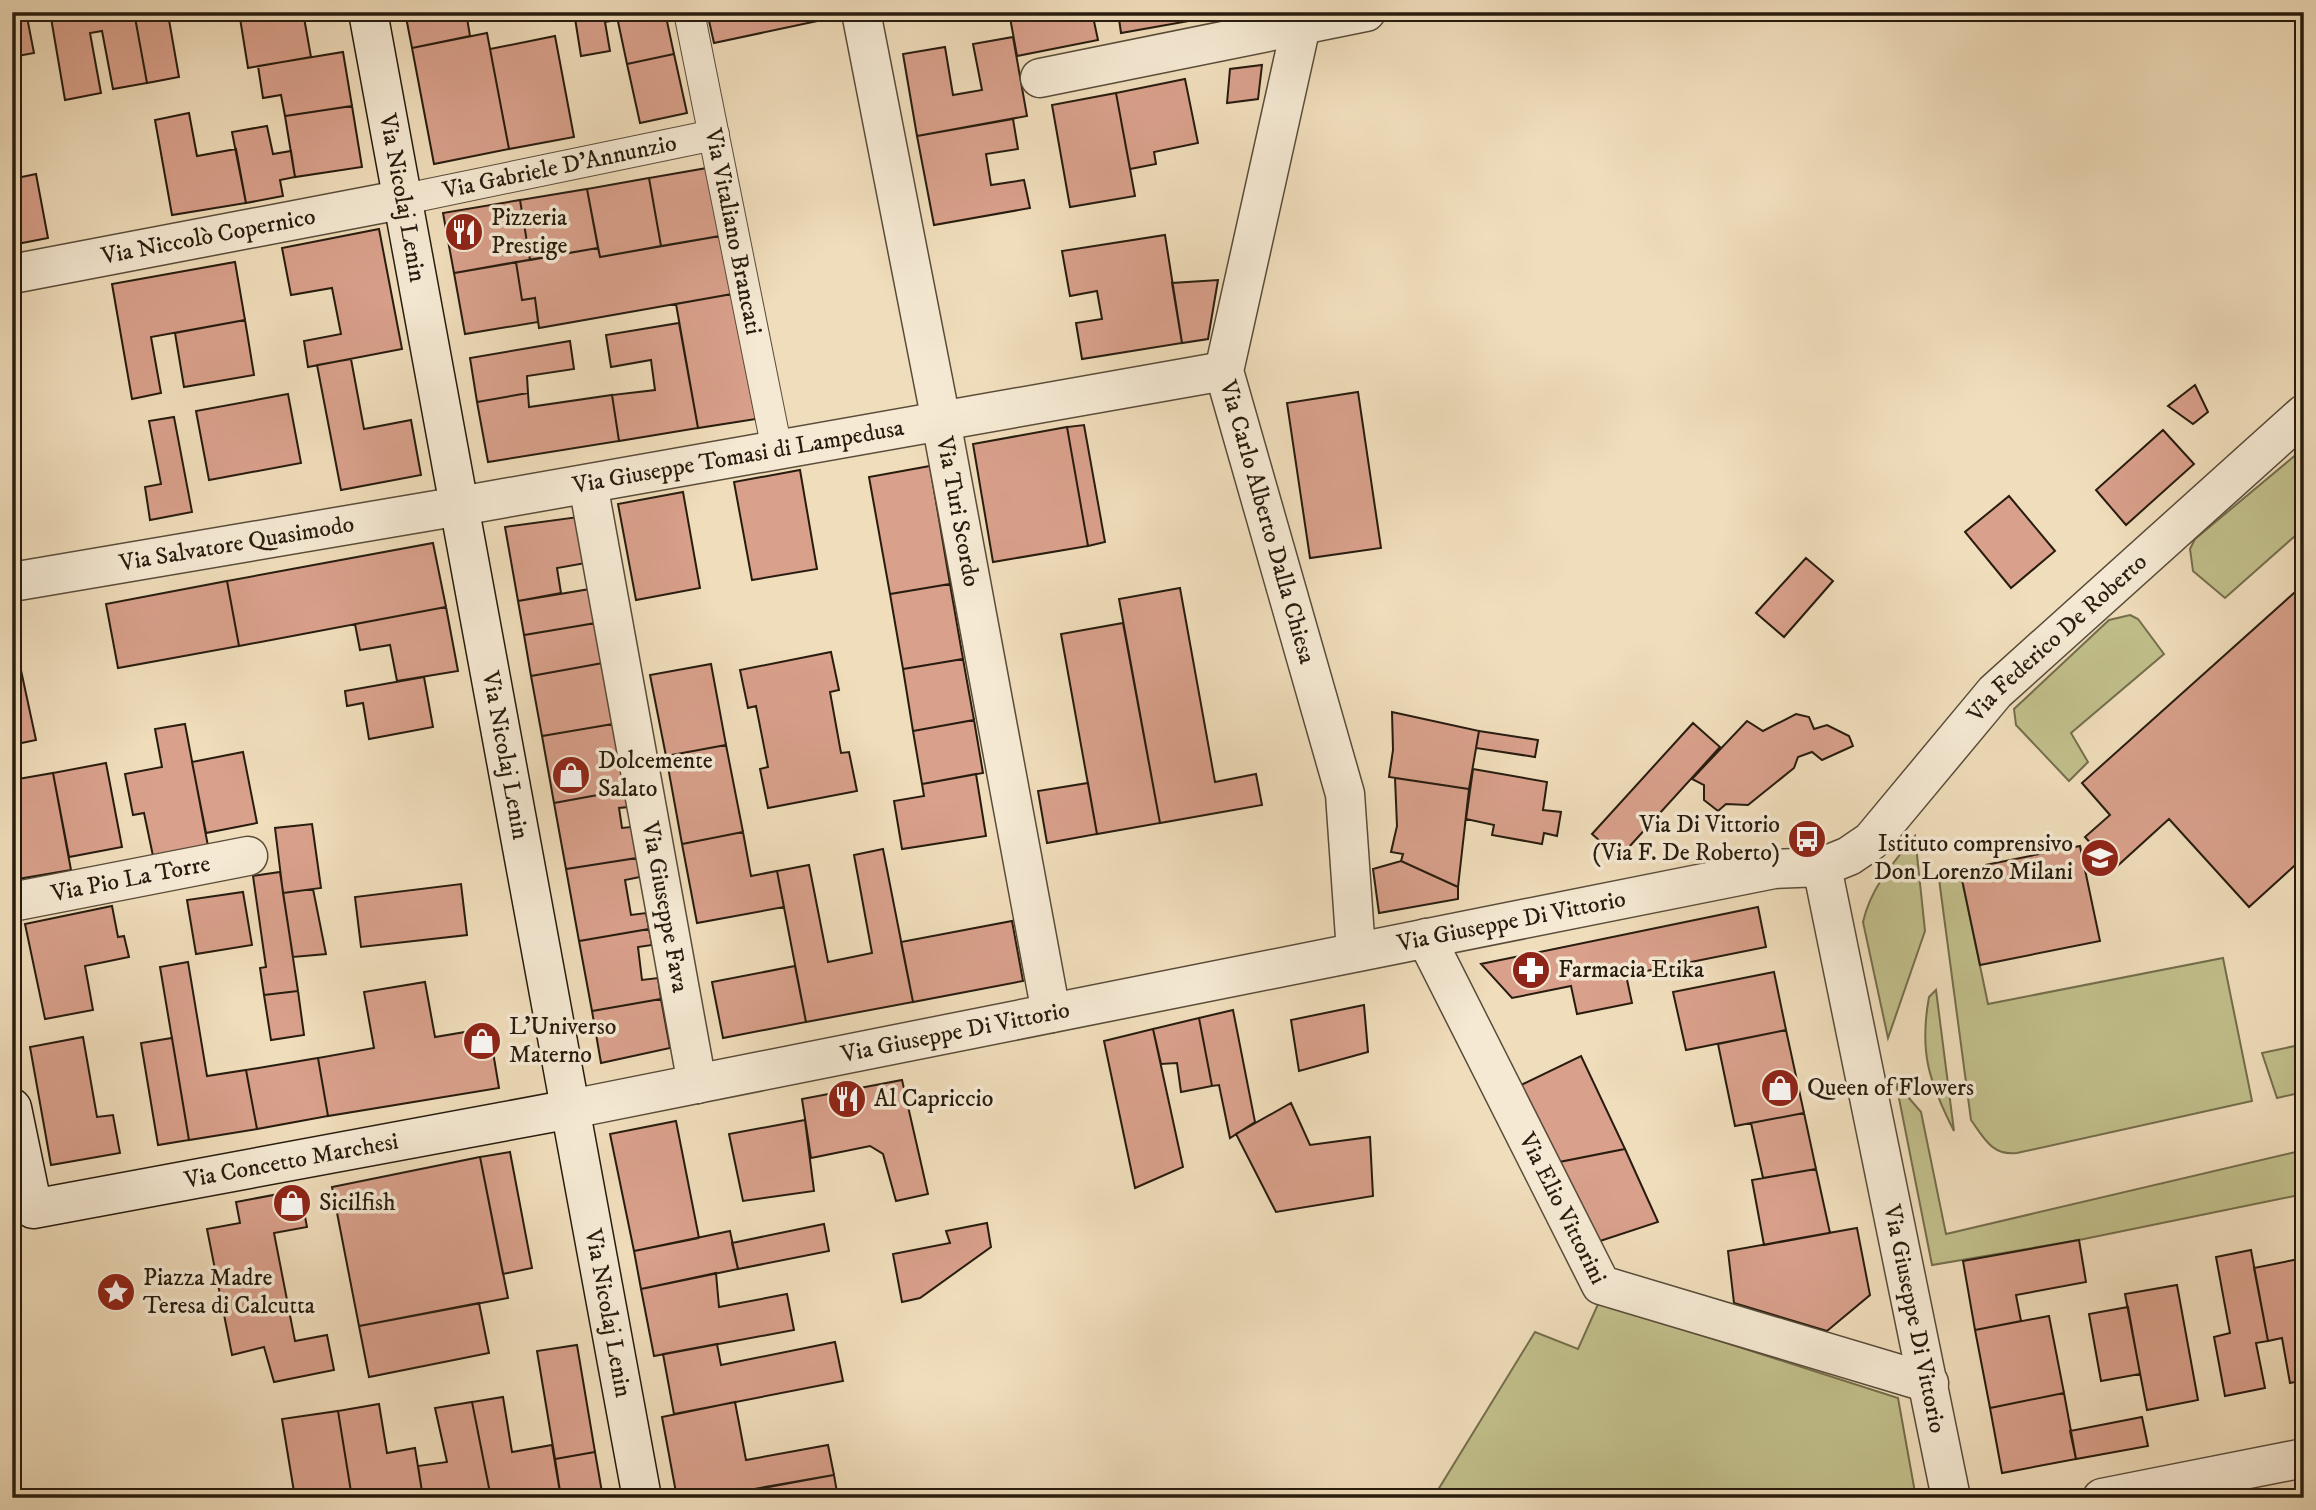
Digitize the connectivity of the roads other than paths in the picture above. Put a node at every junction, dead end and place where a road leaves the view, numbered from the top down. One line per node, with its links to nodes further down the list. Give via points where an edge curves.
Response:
1 (368, 12): 8 (street, Via Nicolaj Lenin)
2 (689, 12): 7 (street, Via Vitaliano Brancati)
3 (861, 12): 12 (street, Via Turi Scordo)
4 (1366, 12): 5 (street)
5 (1302, 19): 6 (street); 10 (street, Via Carlo Alberto Dalla Chiesa)
6 (1040, 78)
7 (714, 135): 8 (street, Via Gabriele D'Annunzio); 13 (street, Via Vitaliano Brancati)
8 (405, 199): 9 (street, Via Niccolò Copernico); 15 (street, Via Nicolaj Lenin)
9 (12, 274)
10 (1223, 371): 12 (street, Via Giuseppe Tomasi di Lampedusa); 21 (street, Via Carlo Alberto Dalla Chiesa, via 1345,794)
11 (2304, 414): 18 (street, Via Federico De Roberto, via 1995,692 1871,841)
12 (941, 421): 13 (street, Via Giuseppe Tomasi di Lampedusa); 22 (street, Via Turi Scordo)
13 (777, 450): 14 (street, Via Giuseppe Tomasi di Lampedusa)
14 (588, 484): 15 (street, Via Giuseppe Tomasi di Lampedusa); 23 (street, Via Giuseppe Fava)
15 (460, 506): 16 (street, Via Salvatore Quasimodo); 25 (street, Via Nicolaj Lenin)
16 (12, 582)
17 (248, 856): 19 (street, Via Pio La Torre)
18 (1822, 867): 20 (street, Via Giuseppe Di Vittorio, via 1774,869); 27 (street, Via Giuseppe Di Vittorio)
19 (12, 902)
20 (1426, 938): 21 (street, Via Giuseppe Di Vittorio); 27 (street, Via Elio Vittorini, via 1601,1285)
21 (1356, 952): 22 (street, Via Giuseppe Di Vittorio)
22 (1051, 1013): 23 (street, Via Giuseppe Di Vittorio)
23 (696, 1084): 25 (street, Via Giuseppe Di Vittorio)
24 (12, 1108): 26 (street)
25 (571, 1108): 26 (street, Via Concetto Marchesi); 29 (street, Via Nicolaj Lenin)
26 (23, 1211)
27 (1929, 1383): 30 (street, Via Giuseppe Di Vittorio)
28 (2304, 1458): 31 (street)
29 (642, 1498)
30 (1951, 1498)
31 (2102, 1498)

